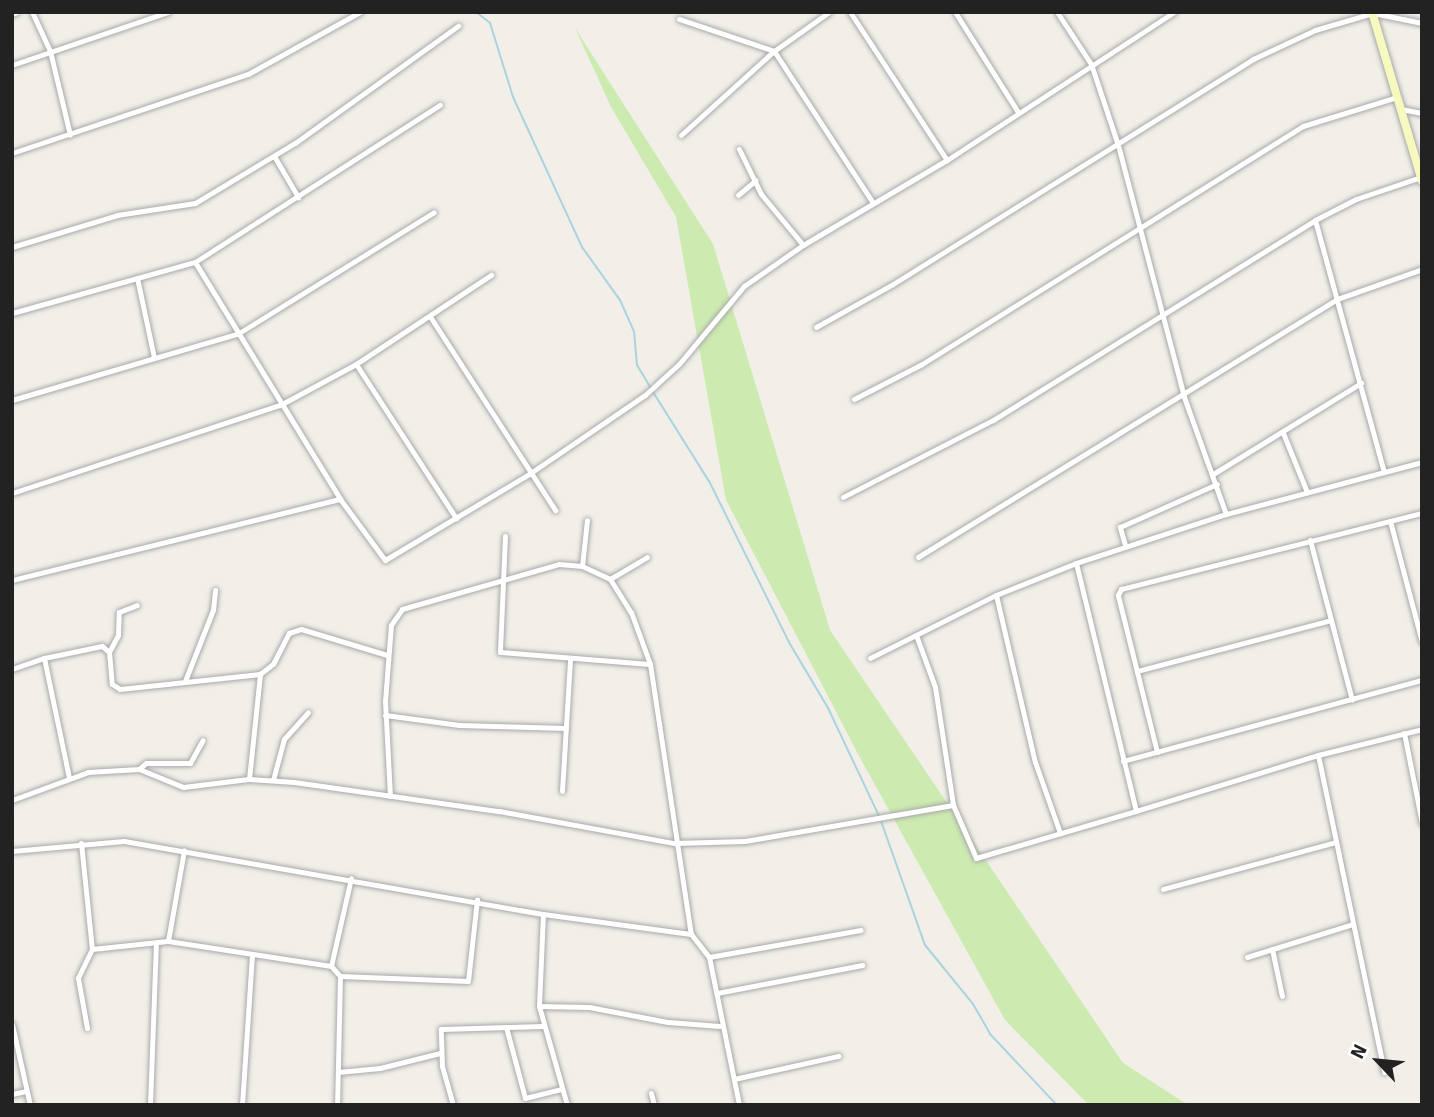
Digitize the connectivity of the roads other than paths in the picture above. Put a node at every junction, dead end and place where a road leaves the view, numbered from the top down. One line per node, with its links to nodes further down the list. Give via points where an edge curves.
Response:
1 (17, 12): 11 (street)
2 (32, 12): 15 (street)
3 (168, 12): 15 (street)
4 (360, 12): 24 (street, via 259,70)
5 (829, 12): 16 (street)
6 (850, 12): 30 (street)
7 (955, 12): 22 (street)
8 (1057, 12): 17 (street)
9 (1174, 12): 17 (street)
10 (1373, 13): 13 (street); 19 (street); 26 (street, via 1315,30 1253,59)
11 (12, 14)
12 (679, 19): 16 (street)
13 (1422, 23)
14 (458, 26): 29 (street)
15 (50, 51): 18 (street); 24 (street)
16 (774, 51): 25 (street); 35 (street)
17 (1091, 64): 22 (street); 26 (street)
18 (12, 65)
19 (1397, 97): 21 (street); 38 (street, via 1303,126)
20 (440, 105): 34 (street)
21 (1400, 108): 23 (street); 31 (street)
22 (1018, 112): 30 (street)
23 (1422, 113)
24 (70, 135): 28 (street)
25 (681, 135)
26 (1118, 145): 38 (street); 49 (street)
27 (738, 149): 32 (street)
28 (12, 153)
29 (274, 156): 34 (street); 40 (street, via 195,203 117,215)
30 (947, 160): 35 (street)
31 (1421, 179): 37 (street, via 1356,199)
32 (756, 180): 33 (street); 39 (street)
33 (738, 195)
34 (298, 197): 41 (street)
35 (873, 203): 39 (street)
36 (434, 212): 50 (street)
37 (1315, 219): 45 (street); 47 (street)
38 (1137, 230): 47 (street); 55 (street, via 922,364)
39 (803, 245): 61 (street, via 744,286 678,364)
40 (12, 247)
41 (195, 262): 44 (street); 50 (street)
42 (1422, 269): 45 (street)
43 (491, 275): 48 (street)
44 (138, 278): 46 (street); 51 (street)
45 (1336, 299): 53 (street); 54 (street)
46 (12, 313)
47 (1162, 314): 54 (street); 66 (street, via 993,420)
48 (431, 318): 52 (street); 61 (street)
49 (816, 327)
50 (239, 333): 51 (street); 57 (street)
51 (154, 357): 56 (street)
52 (356, 364): 57 (street); 71 (street)
53 (1361, 383): 58 (street); 60 (street)
54 (1184, 397): 62 (street); 77 (street)
55 (854, 399)
56 (12, 400)
57 (280, 405): 65 (street); 67 (street)
58 (1283, 433): 62 (street); 64 (street)
59 (1422, 462): 60 (street)
60 (1384, 472): 64 (street)
61 (529, 474): 68 (street); 71 (street)
62 (1213, 474): 63 (street)
63 (1217, 484): 70 (street); 76 (street, via 1120,527)
64 (1307, 492): 70 (street)
65 (12, 493)
66 (843, 497)
67 (340, 499): 71 (street, via 382,560); 83 (street)
68 (555, 510)
69 (1422, 513): 73 (street)
70 (1226, 514): 76 (street)
71 (456, 518)
72 (587, 520): 80 (street)
73 (1390, 521): 75 (street); 89 (street)
74 (505, 536): 81 (street)
75 (1310, 540): 87 (street); 97 (street, via 1126,585 1118,595)
76 (1125, 545): 79 (street)
77 (918, 556)
78 (647, 557): 82 (street)
79 (1076, 563): 85 (street); 110 (street)
80 (582, 566): 81 (street, via 559,564); 82 (street)
81 (501, 579): 91 (street, via 402,609 391,625); 94 (street, via 500,652)
82 (610, 579): 95 (street, via 631,612)
83 (12, 580)
84 (215, 590): 100 (street, via 213,610)
85 (996, 595): 88 (street); 121 (street, via 1035,762)
86 (137, 605): 90 (street, via 119,612 118,635)
87 (1328, 621): 97 (street); 101 (street)
88 (916, 635): 93 (street); 118 (street, via 935,687)
89 (1422, 642)
90 (109, 652): 92 (street, via 97,646); 100 (street, via 111,681 116,687)
91 (387, 655): 98 (street, via 295,629 273,664); 103 (street)
92 (44, 658): 96 (street); 112 (street)
93 (870, 658)
94 (570, 660): 95 (street); 104 (street)
95 (650, 664): 124 (street)
96 (12, 669)
97 (1137, 671): 108 (street)
98 (260, 674): 100 (street); 113 (street)
99 (1422, 680): 101 (street)
100 (185, 681)
101 (1352, 700): 108 (street)
102 (308, 712): 114 (street, via 284,738)
103 (385, 715): 104 (street, via 459,725); 116 (street)
104 (566, 729): 115 (street)
105 (1422, 729): 106 (street)
106 (1404, 733): 109 (street); 120 (street)
107 (203, 740): 111 (street, via 190,763 146,763)
108 (1157, 752): 110 (street)
109 (1318, 755): 119 (street); 122 (street)
110 (1123, 761): 119 (street)
111 (139, 769): 112 (street, via 102,769); 113 (street, via 183,787)
112 (69, 778): 117 (street)
113 (249, 779): 114 (street)
114 (274, 780): 116 (street)
115 (562, 791)
116 (390, 796): 124 (street)
117 (12, 800)
118 (953, 805): 121 (street, via 976,858); 124 (street, via 745,841)
119 (1136, 811): 121 (street)
120 (1422, 823)
121 (1060, 833)
122 (1336, 842): 128 (street); 131 (street)
123 (81, 843): 125 (street, via 124,841); 126 (street); 136 (street)
124 (674, 843): 133 (street, via 686,887)
125 (184, 850): 127 (street); 134 (street)
126 (12, 851)
127 (351, 878): 129 (street); 141 (street)
128 (1163, 888)
129 (477, 899): 130 (street); 143 (street, via 468,981)
130 (543, 914): 133 (street); 146 (street)
131 (1350, 925): 137 (street); 155 (street)
132 (861, 930): 139 (street)
133 (691, 934): 139 (street)
134 (168, 941): 135 (street); 138 (street)
135 (156, 943): 136 (street); 162 (street)
136 (92, 949): 151 (street, via 78,978)
137 (1272, 949): 140 (street); 145 (street)
138 (252, 956): 141 (street); 163 (street)
139 (709, 957): 144 (street)
140 (1247, 957)
141 (331, 965): 143 (street)
142 (862, 965): 144 (street)
143 (340, 976): 154 (street)
144 (717, 993): 149 (street)
145 (1282, 996)
146 (539, 1006): 148 (street); 149 (street, via 589,1007 668,1022)
147 (12, 1024): 158 (street)
148 (542, 1026): 150 (street); 157 (street)
149 (720, 1026): 156 (street)
150 (506, 1027): 152 (street, via 442,1029); 157 (street, via 525,1098)
151 (87, 1028)
152 (440, 1053): 154 (street, via 380,1068); 165 (street)
153 (838, 1056): 156 (street)
154 (338, 1072): 164 (street)
155 (1384, 1072)
156 (734, 1079): 168 (street)
157 (562, 1089): 166 (street)
158 (26, 1091): 160 (street); 161 (street)
159 (651, 1093): 167 (street)
160 (12, 1094)
161 (30, 1105)
162 (150, 1105)
163 (242, 1105)
164 (337, 1105)
165 (453, 1105)
166 (567, 1105)
167 (654, 1105)
168 (739, 1105)

